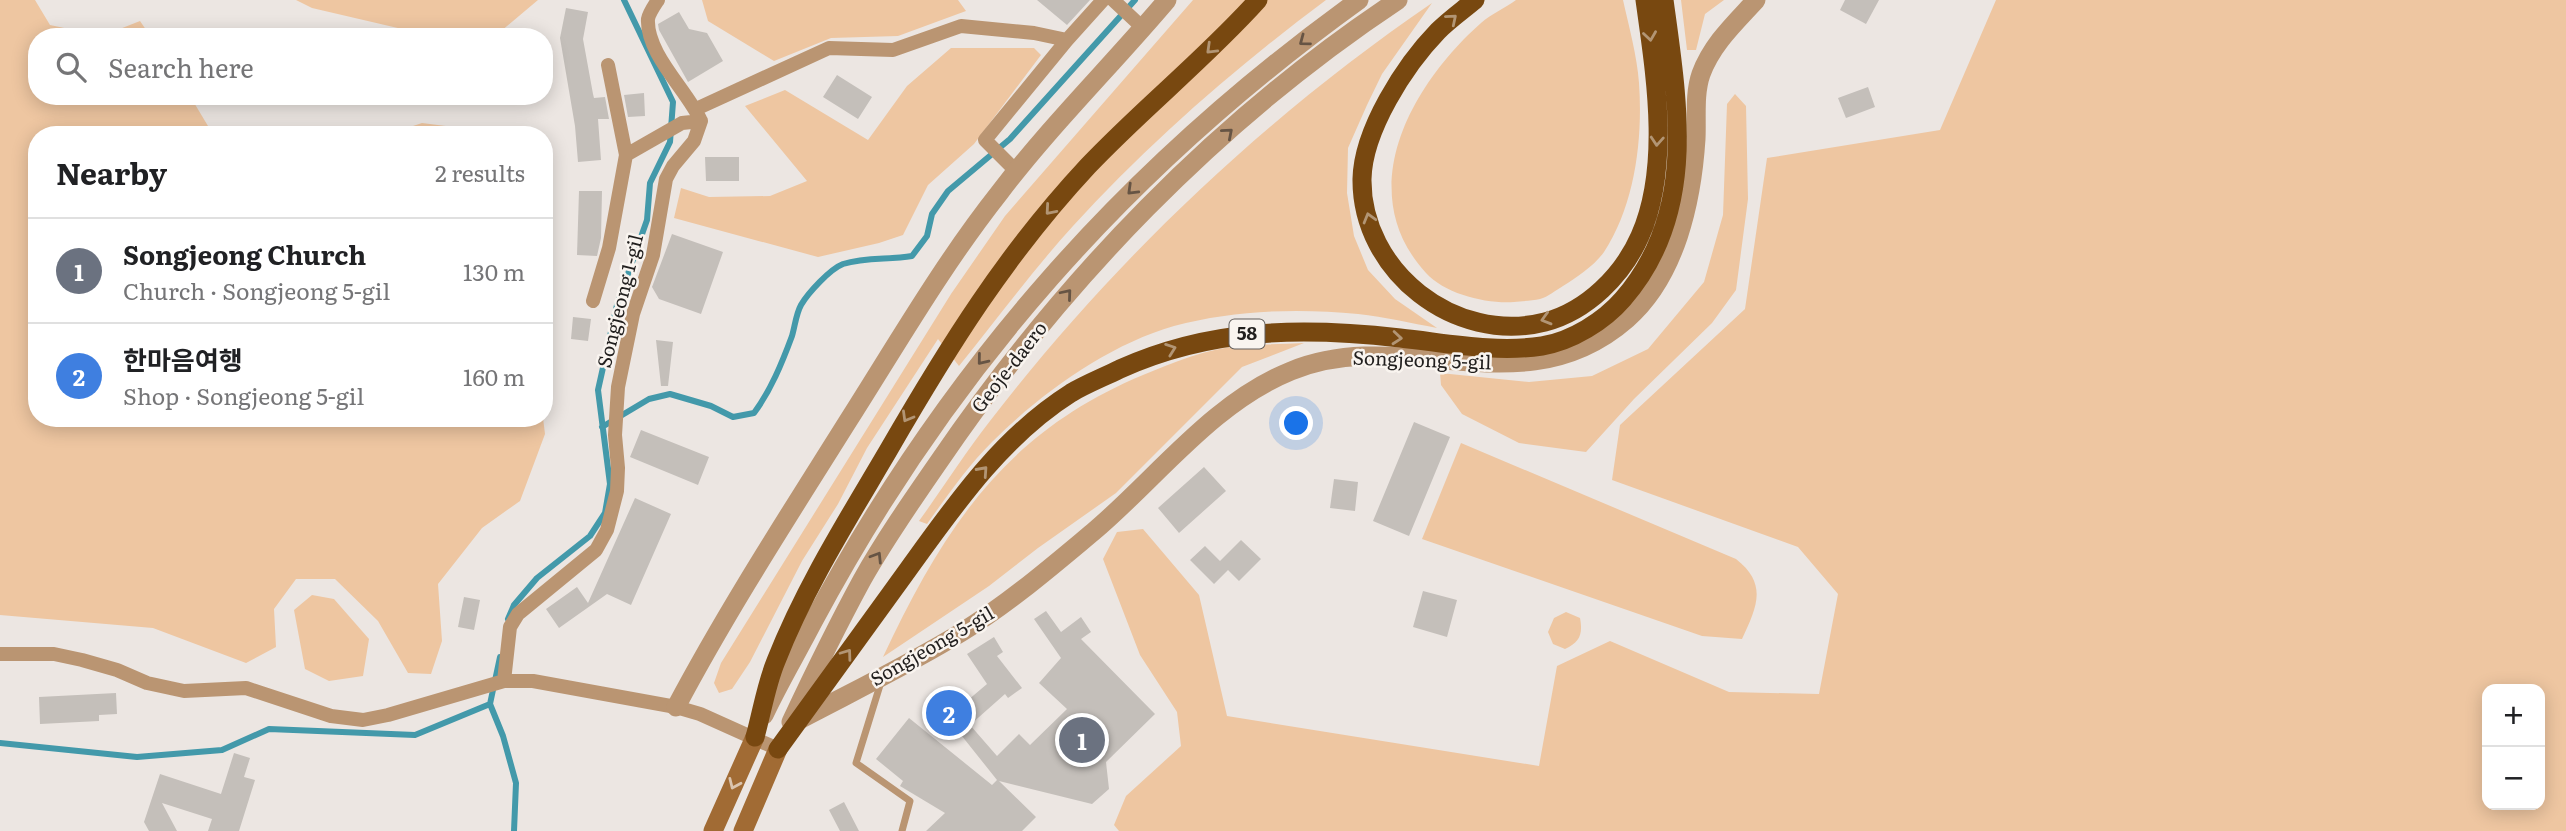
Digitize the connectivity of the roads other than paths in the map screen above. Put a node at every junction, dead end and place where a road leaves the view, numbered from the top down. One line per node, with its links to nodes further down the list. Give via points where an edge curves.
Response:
1 (658, 0): 15 (street, via 648,16 649,33)
2 (1103, 0): 13 (street)
3 (1112, 0): 12 (street)
4 (1167, 0): 12 (street)
5 (1258, 0): 24 (highway, one-way to 24, via 1090,165 986,289 805,593 775,663)
6 (1359, 0): 24 (street, Geoje-daero, one-way to 24, via 1257,76 1197,128 1091,232 1007,329 952,397 898,476 841,570)
7 (1398, 0): 25 (street, Geoje-daero, one-way to 7, via 863,580 910,504 972,412 1065,296 1140,214 1215,144)
8 (1475, 0): 9 (highway, one-way to 8, via 1658,128 1654,184 1641,234 1616,276 1599,292 1545,322 1515,325 1488,323 1433,305 1410,288 1377,242 1362,180 1377,125 1408,67 1439,30)
9 (1644, 0)
10 (1664, 0): 23 (highway, 58, one-way to 10, via 972,483 1035,420 1072,393 1179,346 1237,335 1291,331 1495,349 1533,347 1583,331 1613,311 1649,265 1673,201 1677,107)
11 (1756, 0): 20 (street, Songjeong 5-gil, via 1721,38 1700,78 1686,212 1655,286 1629,318 1599,340 1562,356 1523,364 1352,356 1318,361 1267,382 1202,430 1094,531 1003,604)
12 (1143, 28): 17 (street)
13 (1068, 40): 15 (street, via 961,26 893,50 829,48); 17 (street, via 985,140)
14 (608, 65): 16 (street)
15 (699, 115): 16 (street); 21 (street, Songjeong 1-gil, via 694,141 666,179 653,255 627,341 618,387 617,491 607,530 596,550 518,614 510,627)
16 (626, 155): 18 (street, via 609,248)
17 (1016, 171): 22 (street, via 926,295 710,644)
18 (593, 301)
19 (0, 654): 21 (street, via 54,654 184,691 246,688 331,716 363,720)
20 (883, 675): 23 (street, Songjeong 5-gil); 28 (lane, via 856,763 910,801)
21 (504, 681): 22 (street, via 563,684)
22 (676, 707): 24 (street)
23 (799, 720): 25 (highway, 58)
24 (755, 737): 25 (street); 26 (main road, Geoje-daero, one-way to 26)
25 (778, 749): 27 (main road, Geoje-daero / 58)
26 (713, 831)
27 (743, 831)
28 (902, 831)

